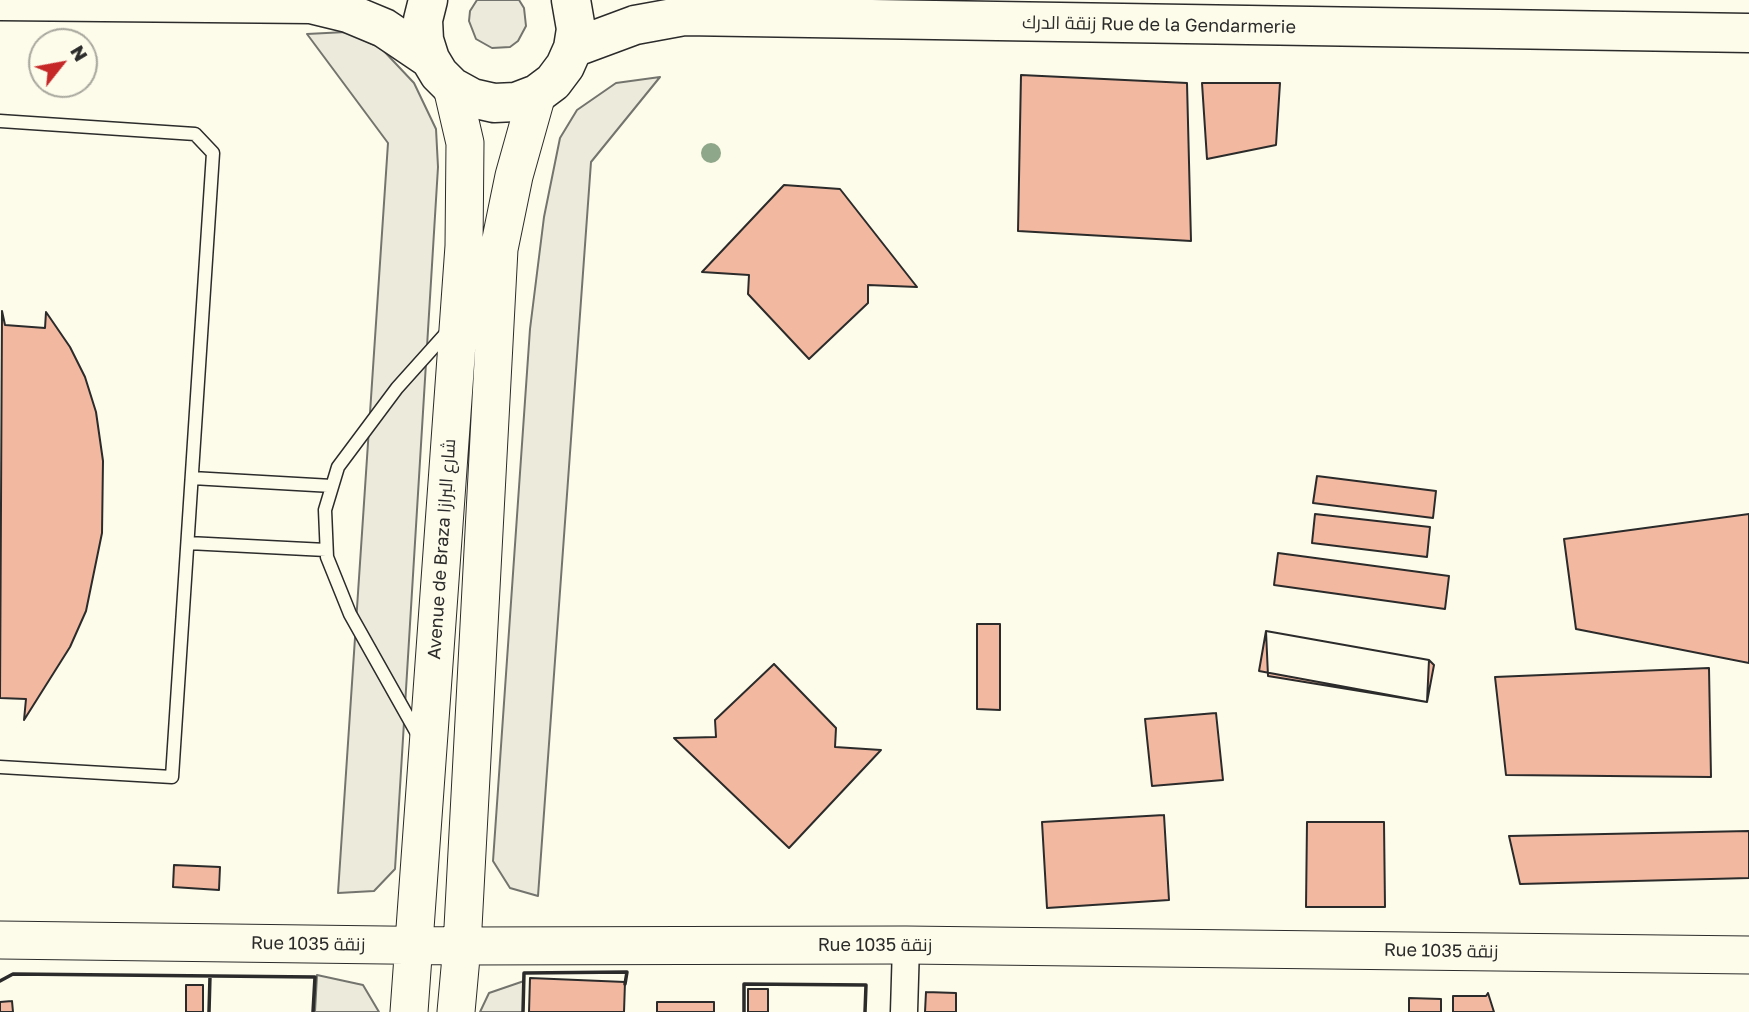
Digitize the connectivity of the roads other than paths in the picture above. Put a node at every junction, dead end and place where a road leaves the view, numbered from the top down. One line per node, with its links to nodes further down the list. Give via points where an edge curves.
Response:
1 (428, 0): 6 (main road, via 423,20)
2 (571, 0): 5 (main road, via 576,29)
3 (0, 1): 6 (main road, via 295,3 348,13 401,38)
4 (1749, 33): 5 (main road, زنقة الدرك Rue de la Gendarmerie, via 684,16 635,25)
5 (573, 48): 7 (main road, via 553,82)
6 (441, 73): 7 (main road, via 472,98 494,103 516,102); 9 (main road, Avenue de Braza شارع البرازا, via 465,143)
7 (537, 93): 19 (main road, via 499,249)
8 (0, 121): 10 (lane, via 195,134 213,153)
9 (459, 320): 11 (lane, via 397,388 338,467); 14 (main road, Avenue de Braza شارع البرازا)
10 (192, 478): 11 (lane); 12 (lane)
11 (332, 486): 13 (lane, via 325,510)
12 (188, 543): 13 (lane); 15 (lane, via 172,777)
13 (327, 550): 14 (lane, via 349,614)
14 (428, 751): 17 (main road, Avenue de Braza شارع البرازا)
15 (0, 767)
16 (0, 940): 17 (main road, Rue 1035 زنقة)
17 (413, 945): 19 (main road, Rue 1035 زنقة); 21 (main road, Avenue de Braza شارع البرازا)
18 (906, 945): 19 (main road, Rue 1035 زنقة); 20 (main road, Rue 1035 زنقة); 23 (street)
19 (462, 946): 22 (main road)
20 (1749, 955)
21 (409, 1012)
22 (456, 1012)
23 (904, 1012)

